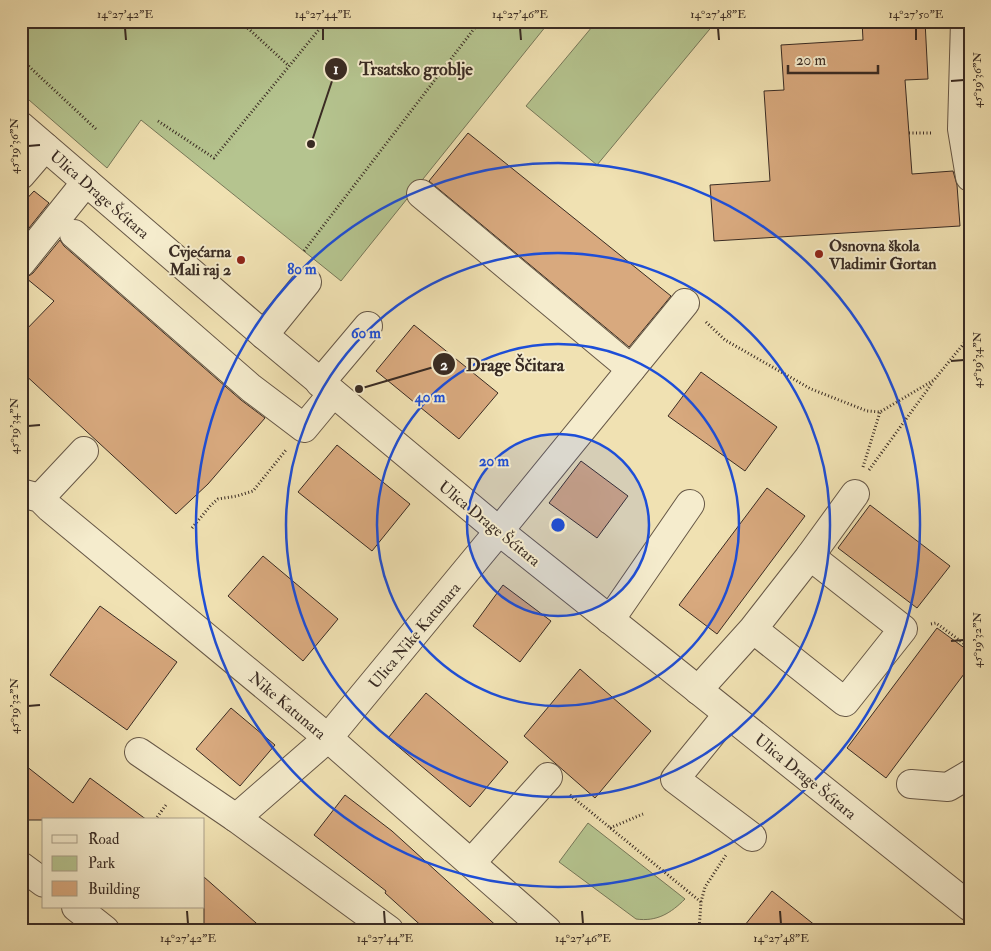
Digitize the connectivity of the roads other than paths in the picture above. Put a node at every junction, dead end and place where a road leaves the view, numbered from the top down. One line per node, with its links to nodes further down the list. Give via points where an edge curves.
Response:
1 (967, 37): 5 (street, via 962,129)
2 (21, 126): 3 (street, Ulica Drage Šćitara)
3 (45, 147): 4 (street); 6 (street, Ulica Drage Šćitara)
4 (21, 175)
5 (970, 177)
6 (86, 182): 9 (street); 13 (street, Ulica Drage Šćitara)
7 (421, 194): 14 (street)
8 (74, 234): 15 (street, via 246,383 304,428)
9 (21, 262)
10 (306, 282): 13 (street)
11 (685, 303): 14 (street, Ulica Nike Katunara)
12 (368, 326): 15 (street)
13 (264, 335): 15 (street, Ulica Drage Šćitara)
14 (631, 369): 20 (street, Ulica Nike Katunara)
15 (327, 388): 20 (street, Ulica Drage Šćitara)
16 (84, 451): 18 (street)
17 (857, 488): 21 (street)
18 (31, 495): 26 (street, Nike Katunara)
19 (690, 504): 22 (street)
20 (499, 531): 22 (street, Ulica Drage Šćitara); 26 (street, Ulica Nike Katunara)
21 (810, 556): 23 (street); 23 (street, via 903,629 845,702)
22 (610, 620): 24 (street, Ulica Drage Šćitara)
23 (753, 629): 24 (street)
24 (698, 690): 25 (street, Ulica Drage Šćitara)
25 (728, 714): 32 (street, via 675,779); 36 (street, Ulica Drage Šćitara)
26 (328, 738): 31 (street, Ulica Nike Katunara); 33 (street, Nike Katunara)
27 (139, 752): 31 (street)
28 (970, 774): 30 (street, via 948,787)
29 (548, 777): 33 (street)
30 (911, 784)
31 (236, 818): 39 (street)
32 (752, 836)
33 (471, 863): 40 (street, Nike Katunara)
34 (21, 866): 35 (street)
35 (42, 882)
36 (970, 906)
37 (77, 908): 38 (street)
38 (105, 930)
39 (389, 930)
40 (547, 930)

